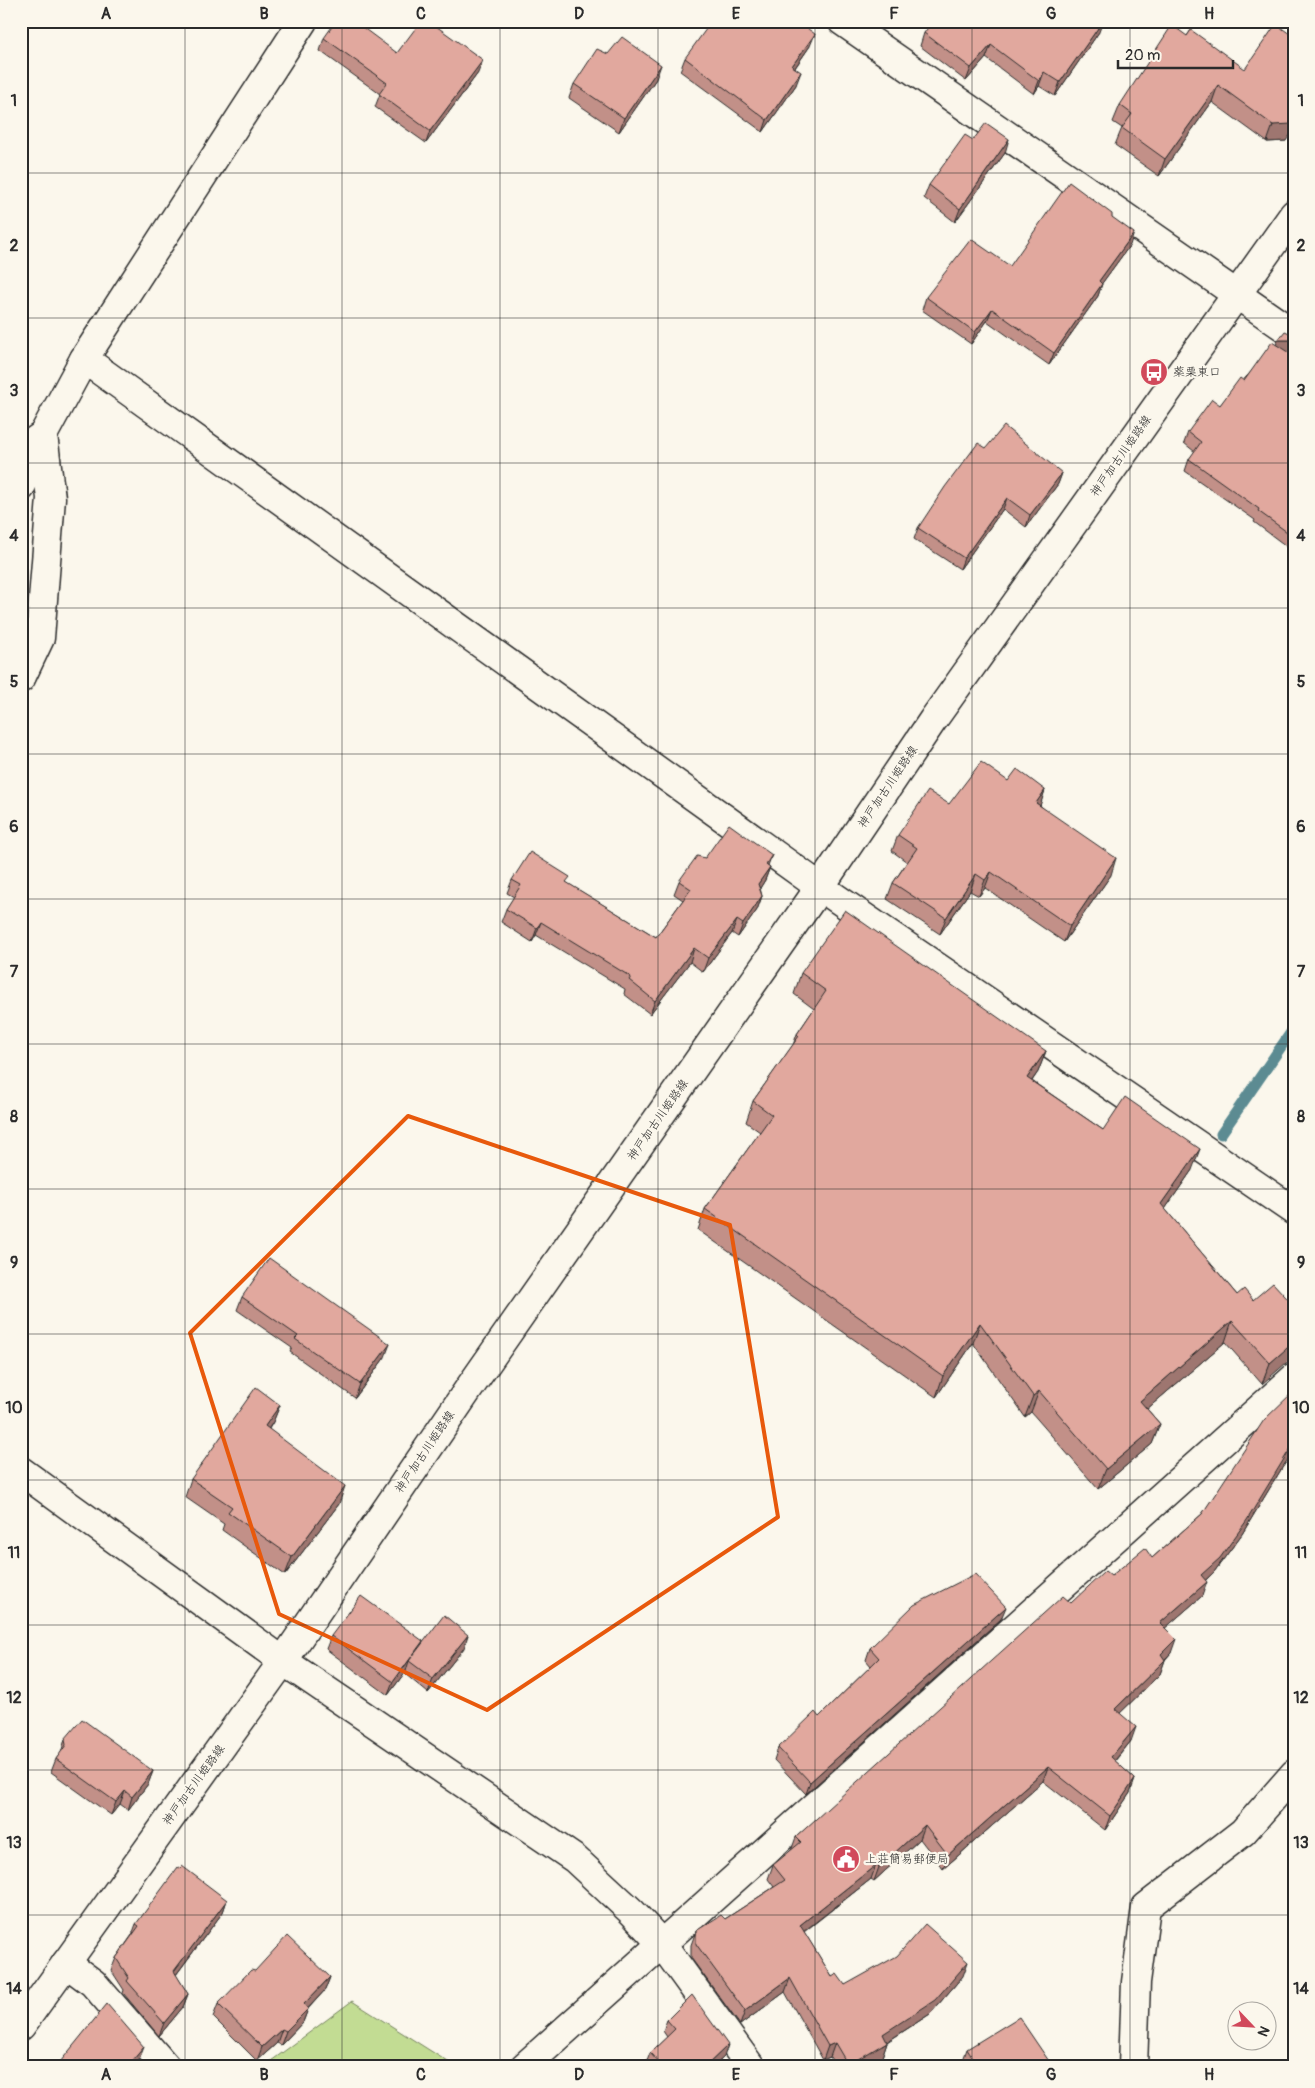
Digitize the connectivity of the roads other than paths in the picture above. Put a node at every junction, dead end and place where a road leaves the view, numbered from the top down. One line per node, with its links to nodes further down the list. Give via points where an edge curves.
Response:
1 (303, 21): 6 (street)
2 (842, 21): 4 (street)
3 (1294, 214): 4 (street, 神戸加古川姫路線)
4 (1237, 294): 5 (street); 10 (street, 神戸加古川姫路線, via 934,720)
5 (1294, 334)
6 (84, 359): 7 (street); 10 (street)
7 (32, 442): 8 (street); 9 (street, via 50,498 40,638)
8 (21, 487)
9 (21, 678)
10 (820, 887): 11 (street); 14 (street, 神戸加古川姫路線, via 470,1387)
11 (1294, 1211)
12 (1294, 1378): 16 (street)
13 (21, 1470): 14 (street)
14 (283, 1661): 16 (street, via 575,1859); 17 (street, 神戸加古川姫路線)
15 (1294, 1774): 22 (street, via 1243,1832 1146,1907 1136,1982)
16 (662, 1944): 20 (street); 21 (street)
17 (66, 1963): 18 (street, 神戸加古川姫路線); 19 (street, via 93,1983)
18 (21, 2026)
19 (166, 2067)
20 (524, 2067)
21 (751, 2067)
22 (1133, 2067)

